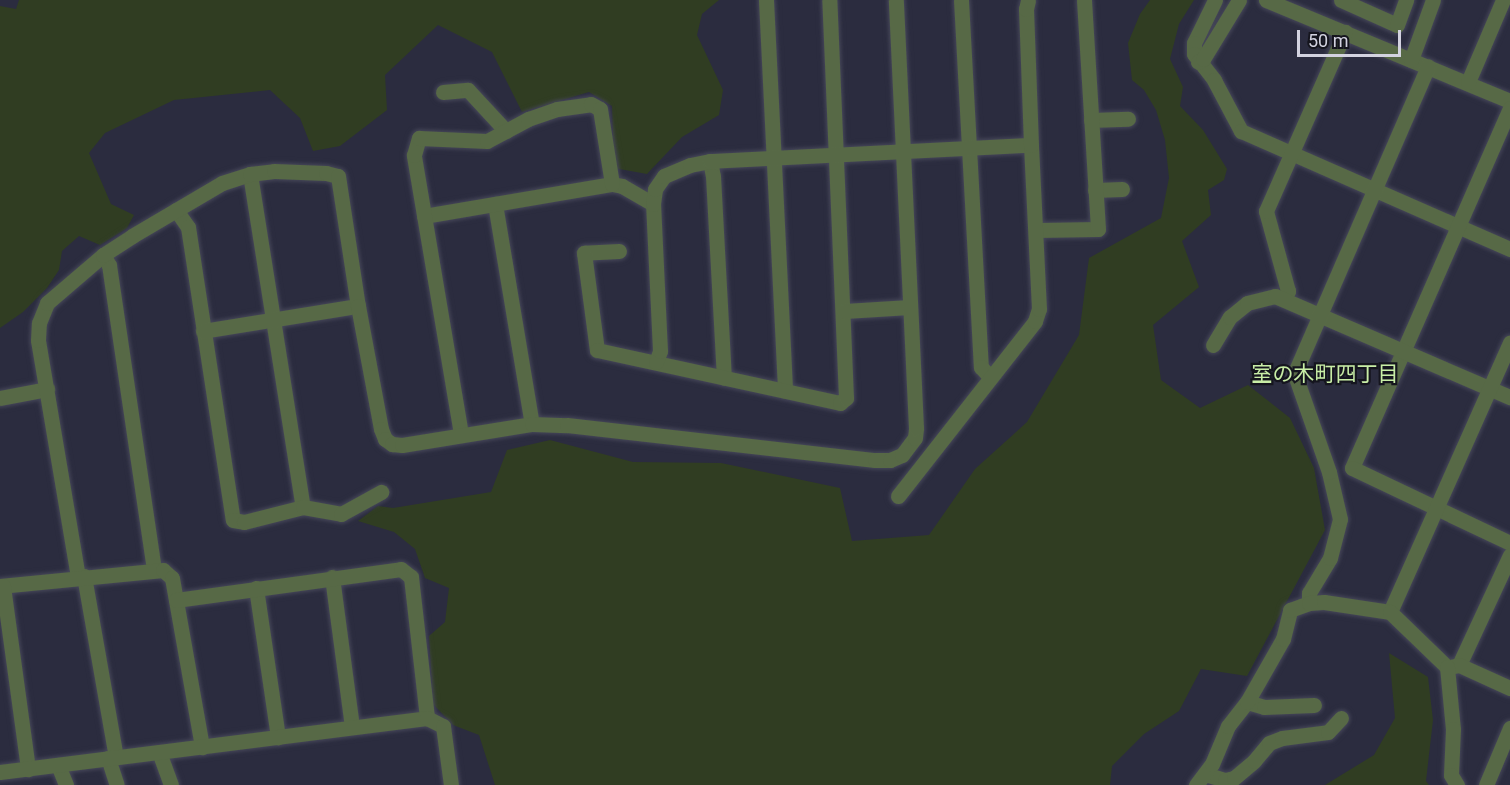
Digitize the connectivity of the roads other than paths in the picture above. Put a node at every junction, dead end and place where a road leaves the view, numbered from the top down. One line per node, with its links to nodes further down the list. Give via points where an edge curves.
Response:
1 (766, 0): 30 (street)
2 (830, 0): 28 (street)
3 (896, 0): 27 (street)
4 (961, 0): 26 (street)
5 (1028, 0): 25 (street)
6 (1084, 0): 23 (street)
7 (1215, 0): 16 (street, via 1194,43)
8 (1239, 0): 16 (street)
9 (1266, 0): 14 (street)
10 (1341, 0): 11 (street, via 1397,25)
11 (1407, 0)
12 (1434, 0): 15 (street)
13 (1503, 0): 18 (street)
14 (1345, 32): 15 (street); 29 (street)
15 (1411, 60): 17 (street)
16 (1198, 62): 29 (street, via 1214,81 1241,131)
17 (1428, 67): 18 (street); 36 (street)
18 (1468, 82): 20 (street)
19 (443, 92): 24 (street, via 468,90)
20 (1510, 101)
21 (1510, 108): 41 (street)
22 (1128, 119): 23 (street)
23 (1091, 120): 35 (street)
24 (506, 131): 33 (street, via 557,109 591,104 600,109); 40 (street, via 479,142 419,138 414,154)
25 (1030, 145): 26 (street); 42 (street)
26 (969, 149): 27 (street); 57 (street, via 981,367)
27 (903, 152): 28 (street); 48 (street)
28 (837, 155): 30 (street); 49 (street)
29 (1291, 155): 36 (street); 46 (street, via 1266,211 1288,291)
30 (773, 158): 31 (street); 61 (street)
31 (710, 161): 38 (street, via 664,176 655,189); 58 (street)
32 (250, 174): 39 (street, via 222,183); 47 (street, via 326,172 339,176); 51 (street)
33 (612, 184): 37 (street); 38 (street)
34 (1122, 189): 35 (street)
35 (1095, 190): 42 (street, via 1098,229)
36 (1375, 191): 41 (street); 50 (street)
37 (495, 204): 40 (street); 64 (street)
38 (653, 204): 56 (street, via 660,351)
39 (176, 210): 45 (street); 52 (street, via 188,227)
40 (424, 216): 65 (street)
41 (1459, 226): 43 (street); 55 (street)
42 (1036, 230): 57 (street, via 1039,309 1035,321)
43 (1510, 249)
44 (619, 251): 56 (street, via 584,253 597,350)
45 (103, 255): 60 (street, via 47,303 39,323 38,340); 74 (street, via 109,264)
46 (1285, 298): 50 (street); 54 (street, via 1275,296 1247,303 1230,317)
47 (358, 306): 51 (street); 65 (street, via 385,439 402,445)
48 (910, 307): 49 (street); 66 (street, via 916,428)
49 (844, 311): 61 (street, via 846,398 840,403)
50 (1320, 314): 55 (street); 80 (street, via 1295,375 1329,472 1340,519 1330,558 1309,593)
51 (273, 320): 52 (street); 70 (street)
52 (203, 330): 70 (street, via 233,520 244,522)
53 (1510, 342): 59 (street)
54 (1213, 345)
55 (1404, 352): 59 (street); 71 (street, via 1352,468)
56 (656, 362): 58 (street)
57 (990, 377): 67 (street)
58 (724, 378): 61 (street)
59 (1490, 388): 62 (street); 71 (street)
60 (47, 389): 63 (street); 75 (street)
61 (785, 391)
62 (1510, 397)
63 (0, 398)
64 (532, 424): 65 (street); 66 (street, via 875,460 890,460)
65 (461, 434)
66 (910, 447): 67 (street)
67 (926, 459): 69 (street)
68 (381, 492): 70 (street, via 341,514)
69 (898, 496)
70 (303, 507)
71 (1435, 510): 72 (street); 81 (street)
72 (1510, 543)
73 (1510, 555): 82 (street)
74 (154, 569): 75 (street); 79 (street, via 164,570 172,578)
75 (81, 576): 77 (street); 93 (street)
76 (332, 577): 78 (street); 86 (street, via 401,569 411,577); 88 (street)
77 (1, 586): 95 (street)
78 (256, 588): 79 (street); 90 (street)
79 (176, 600): 91 (street)
80 (1309, 603): 81 (street); 84 (street, via 1290,610 1283,639)
81 (1390, 612): 82 (street)
82 (1453, 666): 83 (street); 102 (street, via 1451,775)
83 (1510, 688)
84 (1247, 702): 85 (street, via 1263,707); 97 (street, via 1228,726)
85 (1314, 705)
86 (427, 718): 88 (street); 101 (street, via 443,726)
87 (1341, 718): 97 (street, via 1328,732 1269,743 1234,778)
88 (352, 727): 90 (street)
89 (1510, 728): 103 (street)
90 (278, 737): 91 (street)
91 (202, 747): 92 (street)
92 (159, 752): 93 (street); 100 (street)
93 (112, 758): 94 (street); 99 (street)
94 (58, 765): 95 (street); 98 (street)
95 (28, 769): 96 (street)
96 (0, 772)
97 (1200, 779)
98 (66, 785)
99 (117, 785)
100 (171, 785)
101 (452, 785)
102 (1457, 785)
103 (1486, 785)

